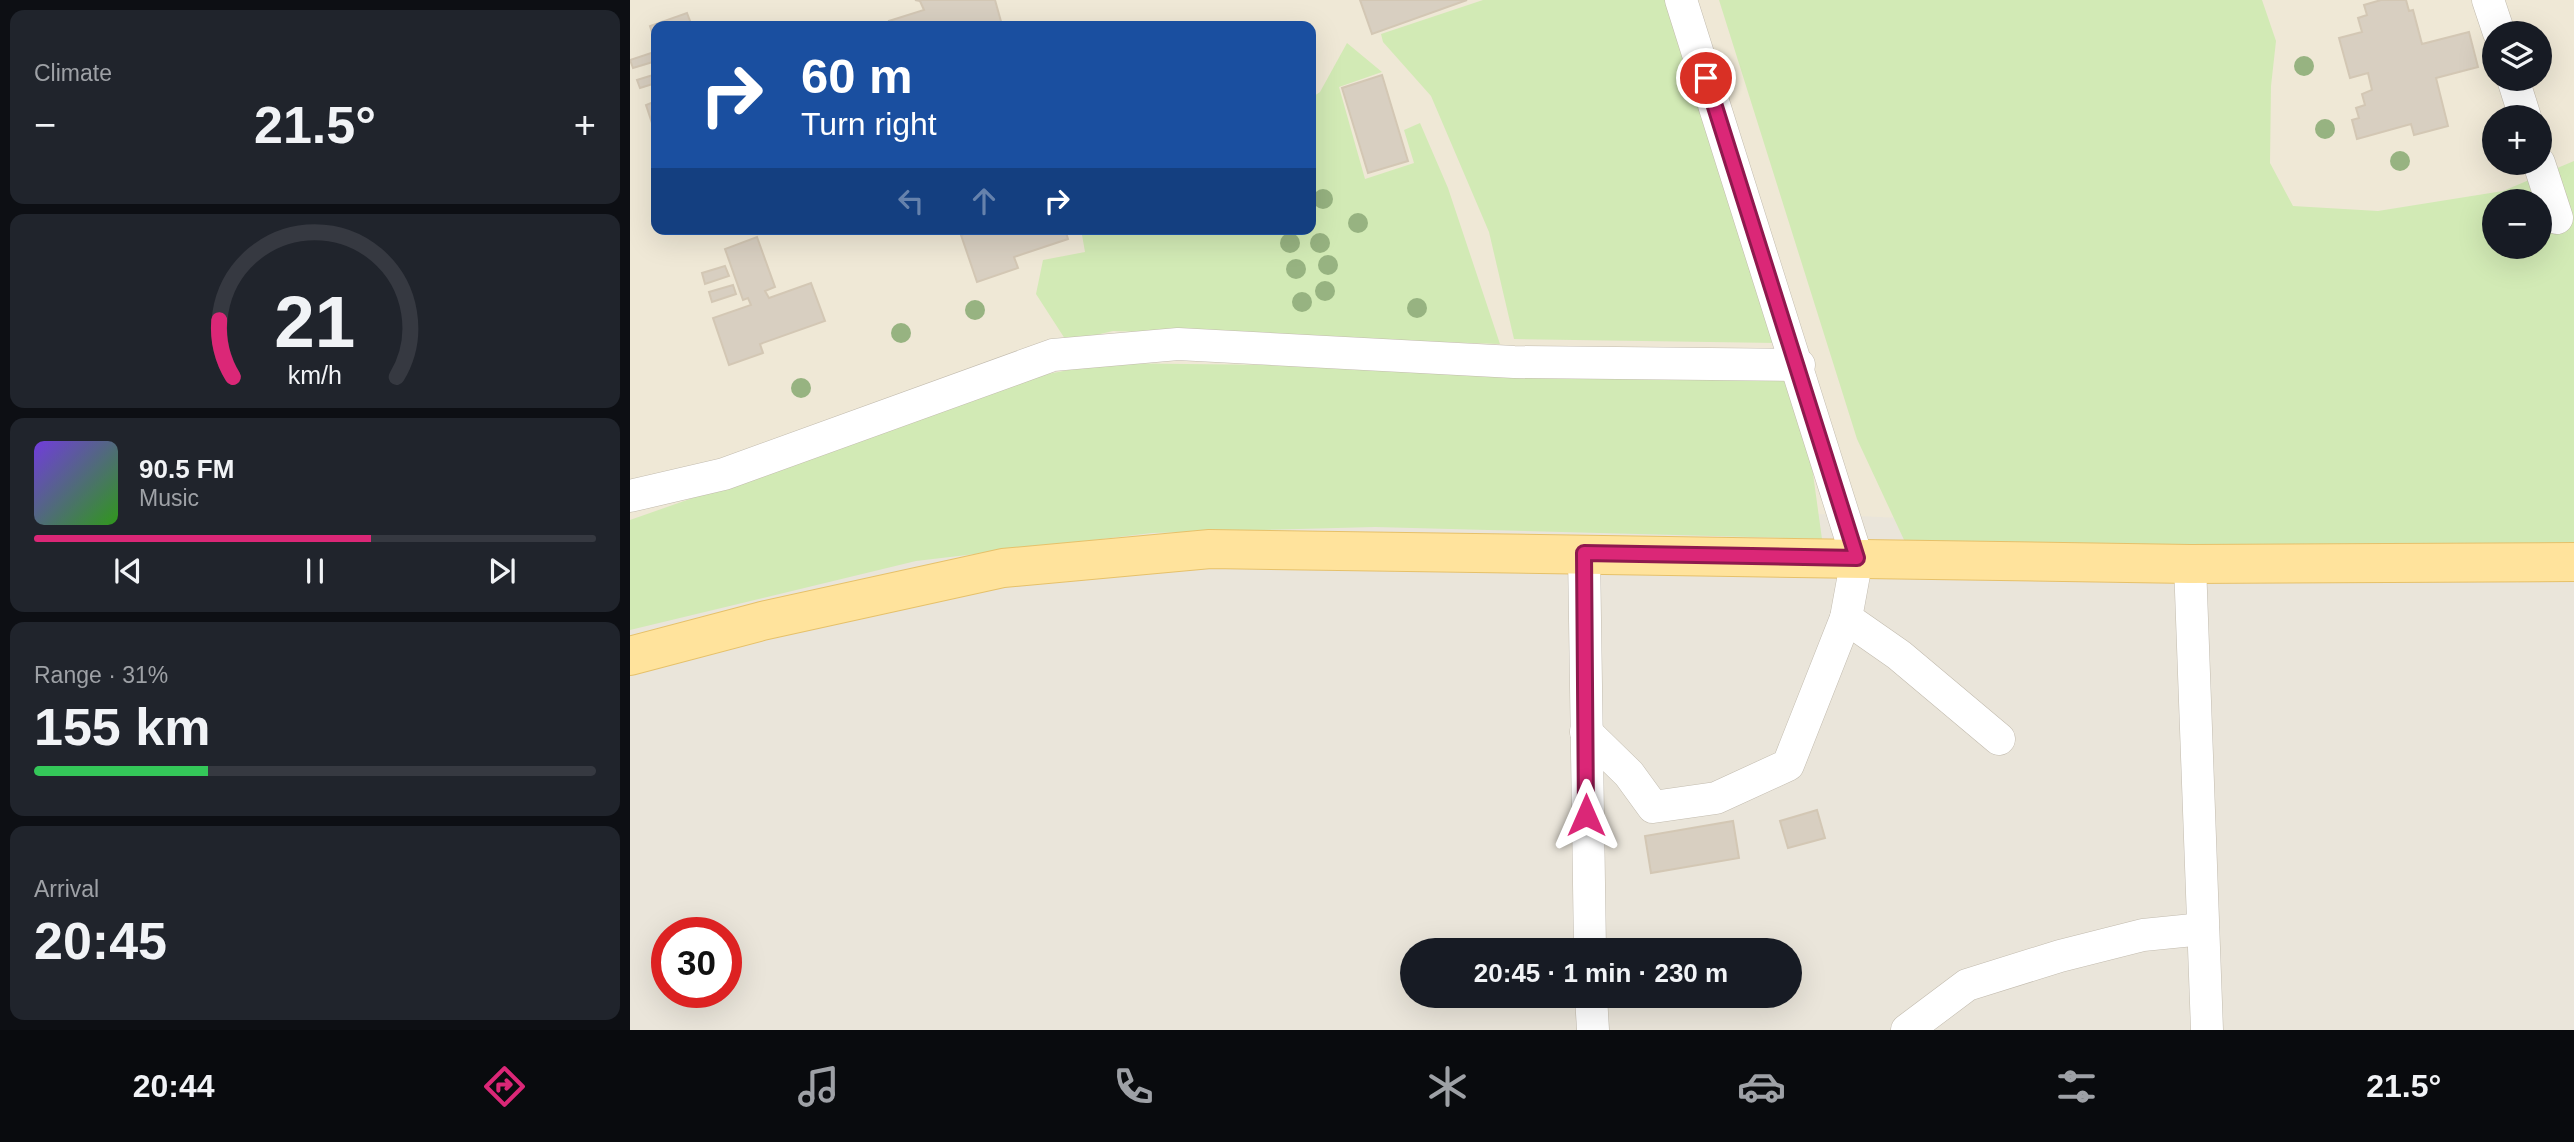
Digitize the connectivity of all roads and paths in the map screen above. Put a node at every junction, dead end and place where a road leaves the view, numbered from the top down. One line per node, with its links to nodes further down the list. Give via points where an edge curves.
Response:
1 (1681, 0): 6 (street)
2 (2488, 0): 3 (street)
3 (2495, 21)
4 (2543, 175): 5 (street)
5 (2557, 218)
6 (1799, 365): 7 (street, via 1514,362 1178,344 1053,355 724,474); 9 (street)
7 (630, 496)
8 (1584, 553): 9 (main road); 13 (main road, via 1210,549 1003,568 761,621); 14 (street)
9 (1857, 558): 11 (main road); 12 (street)
10 (2574, 562): 11 (main road)
11 (2190, 564): 16 (street)
12 (1846, 618): 14 (street, via 1788,765 1716,798 1653,807 1629,774); 15 (street, via 1899,655)
13 (630, 656)
14 (1586, 732): 17 (street)
15 (2000, 739)
16 (2203, 929): 20 (street, via 2143,935 1967,985); 21 (street)
17 (1590, 938)
18 (1592, 1008): 19 (street)
19 (1593, 1030)
20 (1907, 1030)
21 (2207, 1030)

